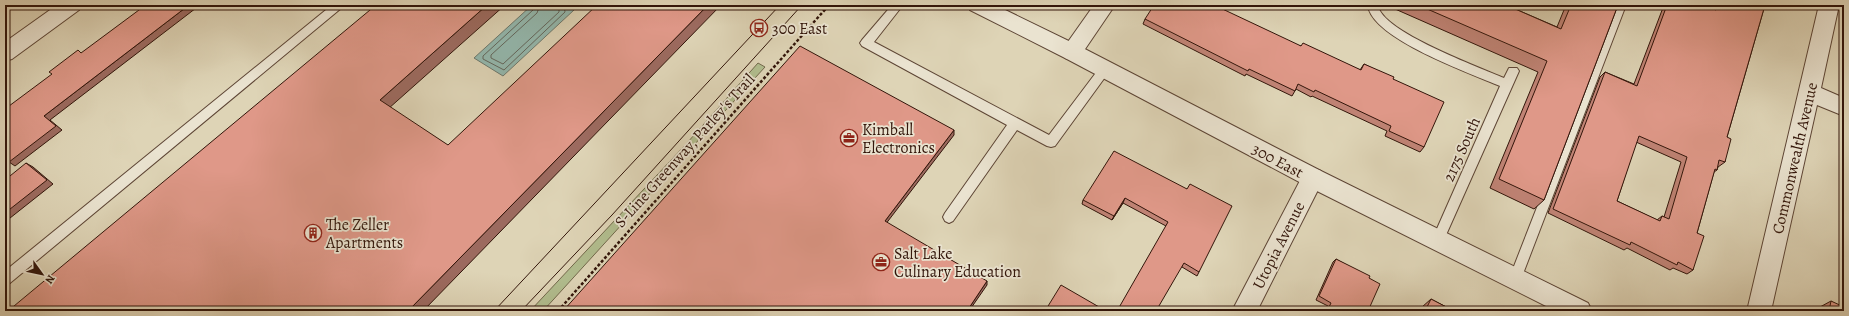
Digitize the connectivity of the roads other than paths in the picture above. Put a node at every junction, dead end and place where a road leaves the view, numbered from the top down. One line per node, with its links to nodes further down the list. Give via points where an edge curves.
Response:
1 (72, 5): 10 (street)
2 (340, 5): 20 (lane)
3 (898, 5): 16 (lane, via 866,42)
4 (977, 5): 9 (street, 300 East)
5 (1105, 5): 9 (street)
6 (1373, 5): 13 (lane, via 1376,16 1393,30)
7 (1621, 5): 21 (lane)
8 (1829, 5): 14 (street, Commonwealth Avenue)
9 (1072, 52): 11 (street, 300 East)
10 (5, 53)
11 (1105, 69): 16 (lane, via 1052,142); 17 (street, 300 East)
12 (1513, 71): 13 (lane, 2175 South)
13 (1507, 84): 19 (lane, 2175 South)
14 (1809, 92): 15 (street); 24 (street, Commonwealth Avenue)
15 (1844, 107)
16 (1015, 123): 18 (lane)
17 (1313, 178): 19 (street, 300 East); 22 (street, Utopia Avenue)
18 (949, 217)
19 (1438, 240): 21 (street, 300 East)
20 (5, 279)
21 (1515, 279): 23 (street, 300 East)
22 (1244, 311)
23 (1580, 311)
24 (1759, 311)

